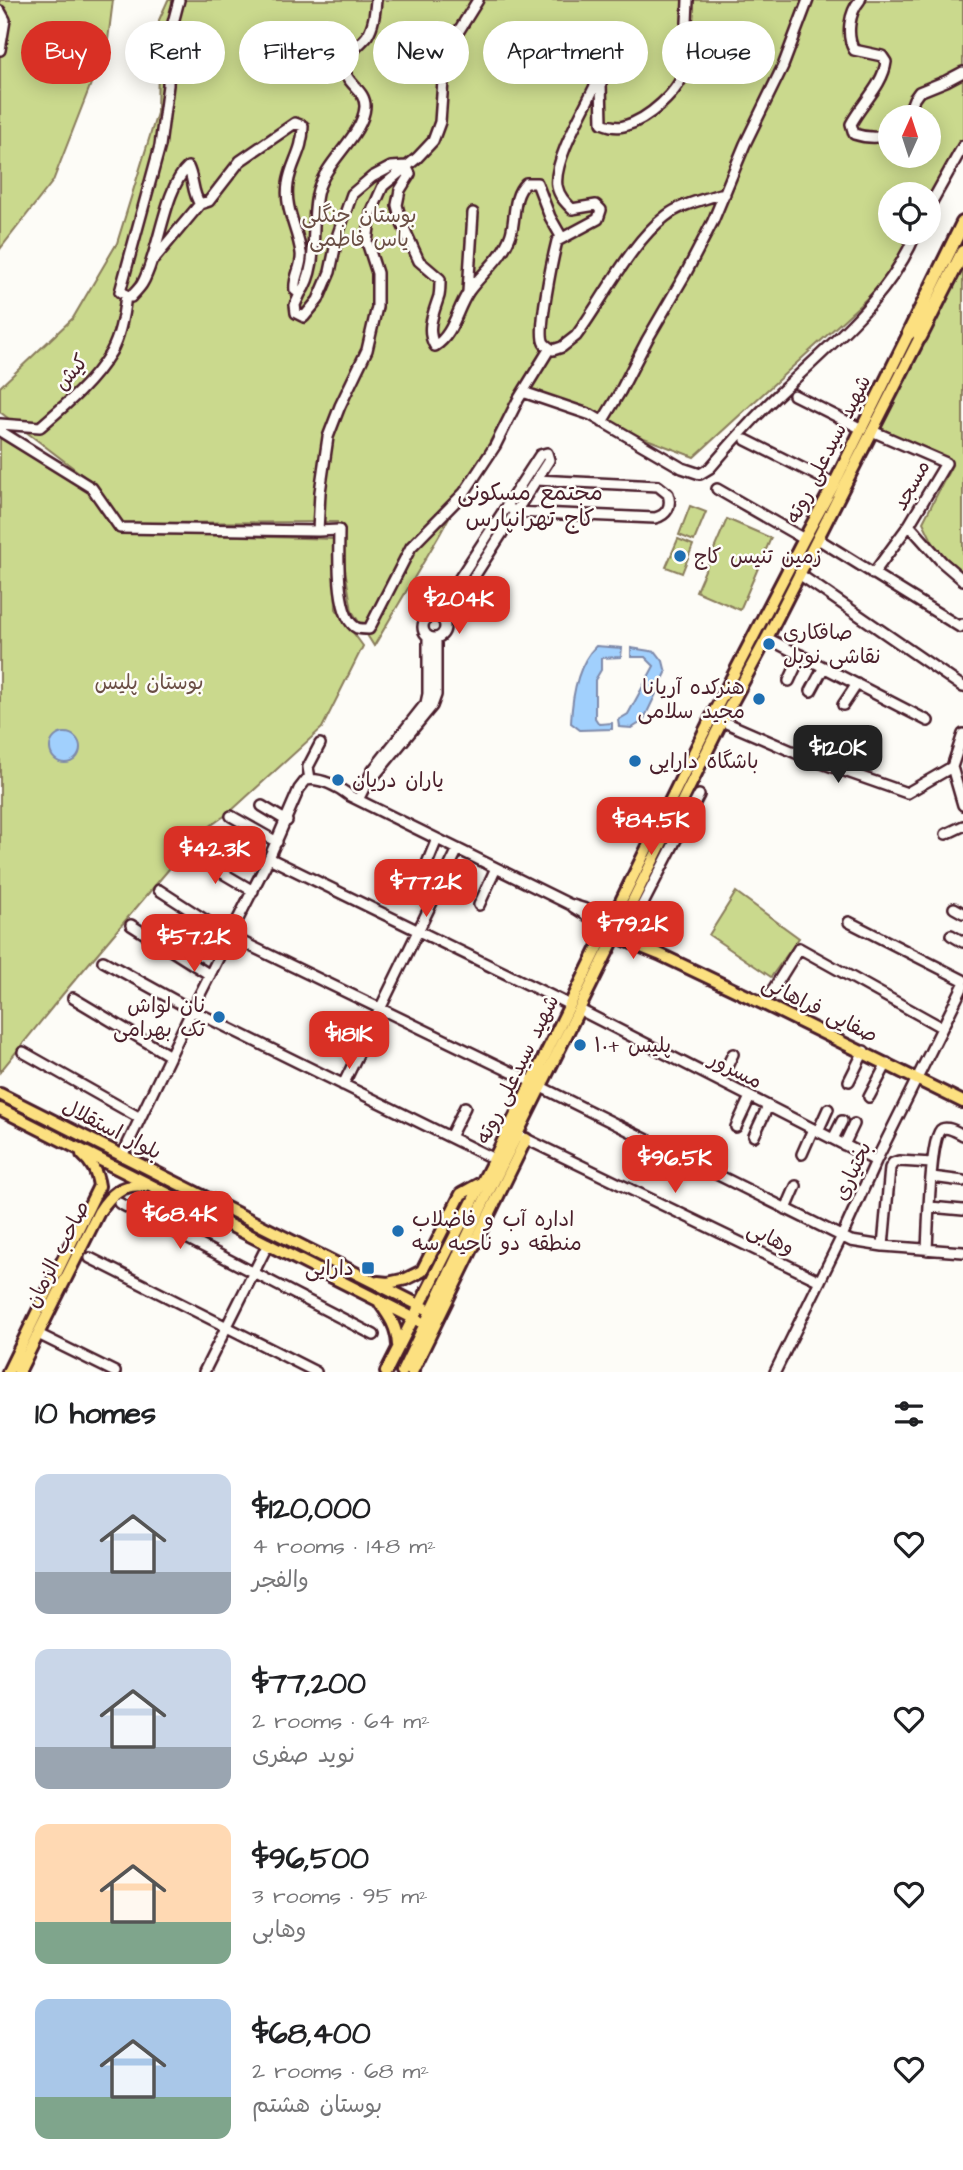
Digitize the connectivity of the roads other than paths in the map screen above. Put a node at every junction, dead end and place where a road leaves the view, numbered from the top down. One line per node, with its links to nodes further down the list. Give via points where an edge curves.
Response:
1 (179, 0): 25 (street, کیش, via 169,38 160,146 120,292)
2 (376, 0): 24 (street, via 368,34 345,64 346,75 364,96 365,107 361,122 319,188 311,269)
3 (478, 0): 13 (street, via 445,53 440,122 433,141)
4 (688, 0): 19 (street, via 683,79 661,104 625,126 612,127 602,123 601,83 594,88 557,177 563,200 572,208 596,205 601,210 598,219)
5 (808, 0): 15 (street)
6 (860, 0): 11 (street, via 853,8 850,42 854,50 882,56 886,62 851,124 854,134)
7 (0, 11): 8 (street, via 5,20)
8 (0, 50)
9 (963, 72): 10 (street, via 919,92)
10 (912, 105)
11 (878, 137)
12 (963, 146): 14 (street)
13 (406, 166): 23 (street, via 410,174 397,205 402,224 419,261 440,279 430,327 435,346 445,340); 24 (street, via 391,167 352,194 330,272 318,300 304,317 296,313); 40 (street, via 383,186 371,213 367,242 377,272 377,307 367,350 328,437)
14 (941, 185)
15 (725, 194): 27 (street, via 667,214 640,242 576,336 562,347); 30 (street)
16 (200, 204): 22 (street); 22 (street, via 188,167 170,200); 24 (street, via 209,201 240,160 295,123 303,126 286,199 302,257 293,281)
17 (474, 213): 23 (street)
18 (963, 223): 26 (highway)
19 (562, 238): 23 (street, via 537,183 526,183 519,190 511,234 502,253); 27 (street, via 556,241 551,262 543,322 542,340)
20 (911, 245): 30 (street, via 869,307 700,474)
21 (963, 252): 26 (highway)
22 (149, 264): 25 (street, via 142,284 131,297)
23 (468, 292)
24 (300, 293)
25 (126, 295): 31 (street, کیش, via 112,351 78,394 40,427)
26 (915, 335): 32 (main road, شهید سیدعلی روته)
27 (550, 348): 28 (street)
28 (523, 392): 30 (street); 40 (street, via 464,494 411,547 369,629 357,628 347,617 338,576 339,530)
29 (794, 395): 32 (street)
30 (602, 422)
31 (0, 424)
32 (867, 430): 36 (main road, شهید سیدعلی روته); 39 (street, مسجد, via 946,463); 42 (main road, شهید سیدعلی روته)
33 (0, 431): 40 (street, via 92,488 120,528)
34 (746, 440): 36 (street)
35 (536, 480): 38 (street); 38 (street, via 550,458 545,452); 38 (street, via 658,486 668,494 669,507 655,518)
36 (834, 484): 41 (main road, شهید سیدعلی روته)
37 (717, 489): 41 (street)
38 (511, 509): 46 (street); 47 (street)
39 (909, 525): 44 (street); 45 (street, مسجد)
40 (318, 531)
41 (804, 538): 84 (main road, شهید سیدعلی روته)
42 (818, 539): 43 (main road, شهید سیدعلی روته); 44 (street)
43 (799, 574): 50 (main road, شهید سیدعلی روته); 55 (street)
44 (873, 574): 48 (street)
45 (963, 580)
46 (436, 616): 47 (street); 49 (street, via 424,623)
47 (445, 622): 49 (street, via 444,633)
48 (962, 626)
49 (432, 637): 65 (street, via 426,703)
50 (767, 638): 51 (street); 58 (main road, شهید سیدعلی روته)
51 (801, 655): 52 (street); 53 (street)
52 (824, 667): 54 (street); 56 (street)
53 (789, 681)
54 (857, 684): 57 (street); 59 (street)
55 (963, 687)
56 (811, 691)
57 (844, 705)
58 (722, 721): 62 (street, via 907,793); 88 (main road, شهید سیدعلی روته)
59 (928, 721)
60 (963, 734): 62 (street)
61 (320, 744): 63 (street, via 308,767)
62 (952, 767): 67 (street)
63 (310, 779): 65 (street); 66 (street, via 299,789)
64 (699, 795): 88 (street)
65 (354, 798): 66 (street, via 316,785 309,786); 73 (street)
66 (294, 804): 70 (street)
67 (963, 805)
68 (262, 806): 70 (street)
69 (231, 816): 74 (street)
70 (287, 821): 74 (street)
71 (963, 826): 72 (street)
72 (946, 834)
73 (438, 839): 75 (street); 79 (street)
74 (277, 842): 77 (street)
75 (458, 849): 78 (street); 87 (street)
76 (192, 855): 81 (street)
77 (270, 858): 81 (street); 87 (street, مسرور)
78 (496, 868): 82 (street); 83 (street)
79 (424, 871)
80 (159, 890): 90 (street)
81 (253, 891): 90 (street)
82 (569, 904): 84 (street); 88 (street)
83 (479, 905)
84 (612, 917): 88 (main road, شهید سیدعلی روته)
85 (849, 922): 94 (street)
86 (131, 925): 93 (street)
87 (419, 932): 98 (street, مسرور); 99 (street)
88 (617, 932): 97 (main road, صفایی فراهانی); 98 (main road, شهید سیدعلی روته)
89 (951, 935): 91 (street)
90 (230, 936): 93 (street); 99 (street)
91 (963, 942)
92 (103, 961): 100 (street)
93 (210, 975): 100 (street)
94 (963, 980)
95 (963, 986): 101 (street, بختیاری)
96 (74, 998): 105 (street)
97 (764, 1004): 101 (street, via 799,948); 102 (main road, صفایی فراهانی)
98 (575, 1007): 108 (street, مسرور); 110 (main road, شهید سیدعلی روته)
99 (382, 1009): 110 (street); 111 (street)
100 (191, 1010): 105 (street); 111 (street)
101 (941, 1027): 107 (street, بختیاری)
102 (864, 1051): 106 (main road, صفایی فراهانی); 109 (street)
103 (23, 1052): 120 (street)
104 (733, 1054): 108 (street)
105 (170, 1056): 120 (street)
106 (887, 1063): 107 (main road, صفایی فراهانی); 114 (street)
107 (916, 1078): 115 (main road, صفایی فراهانی); 135 (street, بختیاری)
108 (720, 1081): 113 (street, مسرور)
109 (849, 1081)
110 (536, 1084): 126 (main road, شهید سیدعلی روته); 134 (main road, شهید سیدعلی روته); 145 (street)
111 (343, 1085): 128 (street)
112 (0, 1094): 133 (main road, بلوار استقلال)
113 (750, 1097): 116 (street, مسرور); 123 (street)
114 (869, 1097)
115 (963, 1101)
116 (768, 1106): 124 (street, مسرور); 127 (street)
117 (465, 1107): 128 (street)
118 (828, 1109): 124 (street)
119 (0, 1110): 131 (main road, بلوار استقلال)
120 (140, 1118): 133 (street)
121 (842, 1121): 129 (street)
122 (854, 1124): 130 (street)
123 (736, 1127)
124 (815, 1130): 129 (street, مسرور); 132 (street)
125 (963, 1135): 136 (street, via 942,1129)
126 (522, 1136): 134 (main road, شهید سیدعلی روته); 147 (main road); 161 (street, وهابی)
127 (754, 1136)
128 (450, 1137): 134 (street)
129 (833, 1139): 130 (street, مسرور)
130 (844, 1145): 135 (street, مسرور)
131 (76, 1147): 139 (main road, صاحب الزمان, via 90,1162); 141 (main road, بلوار استقلال)
132 (802, 1154)
133 (122, 1156): 148 (main road, بلوار استقلال)
134 (498, 1161): 142 (main road, شهید سیدعلی روته)
135 (876, 1161): 151 (street, بختیاری)
136 (932, 1163): 137 (street); 153 (street, via 899,1161 890,1168)
137 (932, 1177): 138 (street); 144 (street)
138 (963, 1181)
139 (99, 1186): 143 (main road, via 109,1185); 173 (main road, صاحب الزمان)
140 (796, 1186): 145 (street)
141 (153, 1187): 143 (main road, صاحب الزمان, via 134,1184 121,1188); 150 (main road, بلوار استقلال)
142 (486, 1187): 147 (main road); 155 (main road, شهید سیدعلی روته); 158 (main road, via 461,1194); 164 (main road, شهید سیدعلی روته)
143 (114, 1200): 159 (street); 168 (main road, صاحب الزمان, via 99,1212)
144 (930, 1207): 146 (street); 154 (street)
145 (786, 1209): 151 (street)
146 (963, 1210)
147 (489, 1213): 170 (main road)
148 (251, 1220): 149 (main road, بلوار استقلال); 150 (main road, via 257,1231)
149 (274, 1232): 152 (main road); 160 (main road, بلوار استقلال)
150 (245, 1233): 152 (main road, بلوار استقلال)
151 (842, 1236): 153 (street); 161 (street, بختیاری)
152 (268, 1244): 159 (street); 162 (main road, بلوار استقلال)
153 (883, 1246): 154 (street)
154 (927, 1250): 156 (street)
155 (447, 1252): 158 (main road); 163 (main road, شهید سیدعلی روته)
156 (963, 1252)
157 (90, 1258): 167 (street)
158 (427, 1264): 160 (main road, via 406,1279)
159 (254, 1272): 167 (street); 169 (street)
160 (368, 1281): 163 (main road, بلوار استقلال)
161 (820, 1282): 181 (street, بختیاری)
162 (376, 1298): 165 (main road, بلوار استقلال); 171 (main road, via 393,1320)
163 (420, 1305): 164 (main road, بلوار استقلال); 165 (main road, شهید سیدعلی روته)
164 (431, 1312): 166 (main road, شهید سیدعلی روته)
165 (413, 1318): 166 (main road, بلوار استقلال); 171 (main road, شهید سیدعلی روته)
166 (425, 1325): 172 (main road, شهید سیدعلی روته)
167 (226, 1327): 176 (street); 177 (street)
168 (38, 1334): 174 (main road, صاحب الزمان); 175 (street)
169 (374, 1335)
170 (424, 1346): 172 (main road); 180 (main road)
171 (398, 1347): 172 (main road); 178 (main road, شهید سیدعلی روته)
172 (410, 1354): 179 (main road, شهید سیدعلی روته)
173 (8, 1372)
174 (19, 1372)
175 (115, 1372)
176 (204, 1372)
177 (316, 1372)
178 (386, 1372)
179 (402, 1372)
180 (412, 1372)
181 (775, 1372)

